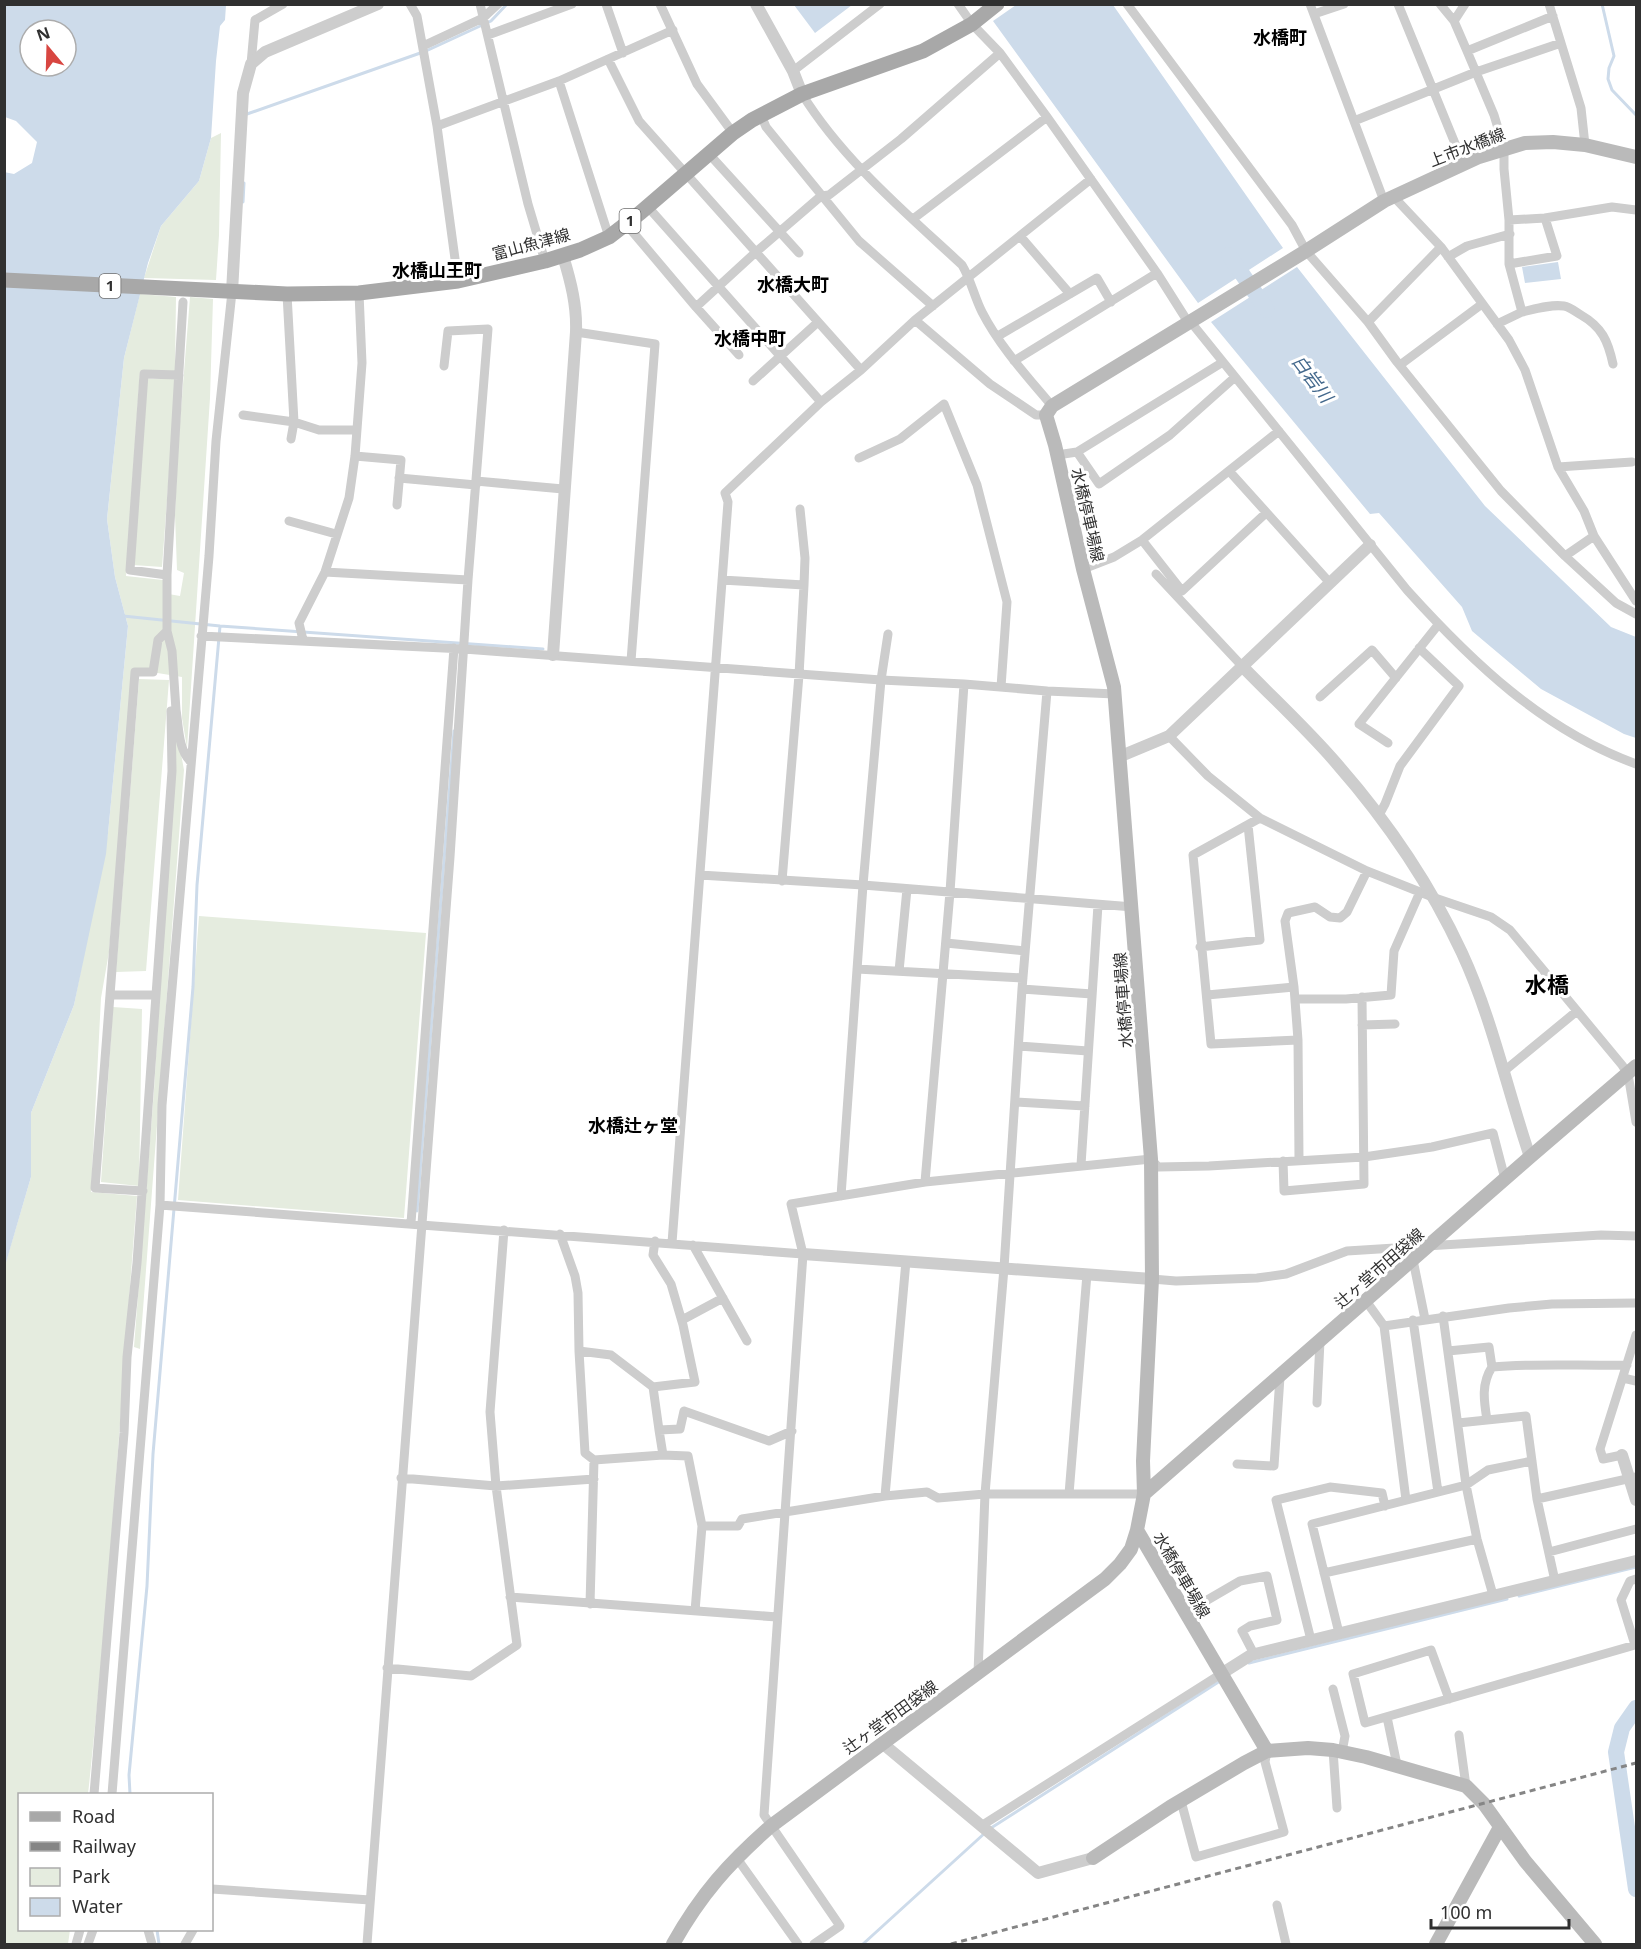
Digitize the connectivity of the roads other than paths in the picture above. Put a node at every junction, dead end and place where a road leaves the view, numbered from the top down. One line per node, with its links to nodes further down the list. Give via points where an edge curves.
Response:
1 (283, 4): 32 (street, via 255,20)
2 (378, 4): 32 (street, via 265,52)
3 (410, 4): 27 (street, via 417,16)
4 (480, 4): 21 (street)
5 (498, 4): 21 (street)
6 (572, 4): 25 (street)
7 (606, 4): 29 (street)
8 (660, 4): 24 (street)
9 (756, 4): 33 (street)
10 (880, 4): 33 (street)
11 (958, 4): 22 (street)
12 (997, 4): 22 (main road, 富山魚津線 / 1)
13 (1127, 4): 67 (street, via 1292,225)
14 (1344, 4): 19 (street)
15 (1398, 4): 36 (street)
16 (1440, 4): 23 (street)
17 (1464, 4): 23 (street)
18 (1549, 4): 20 (street)
19 (1312, 9): 41 (street)
20 (1553, 16): 26 (street); 28 (street)
21 (483, 18): 25 (street); 27 (street)
22 (976, 20): 30 (street); 37 (main road, 富山魚津線 / 1, via 923,51)
23 (1454, 21): 28 (street)
24 (673, 30): 29 (street); 43 (street, via 697,84)
25 (488, 35): 38 (street)
26 (1561, 43): 34 (street); 44 (street, via 1581,108)
27 (423, 46): 42 (street)
28 (1467, 51): 34 (street)
29 (623, 53): 31 (street)
30 (1000, 53): 40 (street); 49 (street)
31 (608, 59): 35 (street); 50 (street, via 639,121)
32 (251, 64): 77 (street, via 243,93)
33 (793, 71): 37 (street)
34 (1476, 72): 36 (street); 45 (street)
35 (559, 81): 38 (street); 63 (street)
36 (1433, 90): 41 (street); 48 (street)
37 (802, 94): 39 (main road, 富山魚津線 / 1); 49 (street)
38 (503, 102): 42 (street); 70 (street)
39 (761, 115): 43 (main road, 富山魚津線 / 1); 52 (street, via 766,127)
40 (1047, 117): 51 (street); 57 (street)
41 (1354, 121): 53 (street)
42 (437, 126): 75 (street)
43 (733, 134): 46 (main road, 富山魚津線 / 1)
44 (1585, 145): 45 (main road, 上市水橋線, via 1553,142); 47 (main road, 上市水橋線)
45 (1504, 148): 48 (main road, 上市水橋線); 58 (street)
46 (709, 154): 50 (main road, 富山魚津線 / 1); 60 (street)
47 (1636, 157)
48 (1463, 164): 53 (main road, 上市水橋線)
49 (861, 169): 52 (street, via 829,195); 57 (street)
50 (686, 174): 54 (main road, 富山魚津線 / 1); 65 (street)
51 (1091, 179): 62 (street); 72 (street)
52 (821, 196): 60 (street); 84 (street, via 859,241)
53 (1388, 198): 64 (street); 67 (main road)
54 (648, 207): 59 (main road, 富山魚津線 / 1); 76 (street)
55 (1636, 210): 56 (street, via 1612,207)
56 (1545, 218): 58 (street); 71 (street, via 1557,256)
57 (913, 219): 73 (street, via 962,265)
58 (1509, 219): 61 (street)
59 (626, 224): 63 (main road, 富山魚津線 / 1); 85 (street)
60 (779, 232): 65 (street); 66 (street)
61 (1509, 234): 69 (street, via 1467,246); 71 (street)
62 (1020, 236): 73 (street); 80 (street)
63 (609, 237): 68 (main road, 富山魚津線 / 1)
64 (1441, 247): 69 (street); 90 (street)
65 (756, 252): 76 (street); 89 (street)
66 (799, 253)
67 (1303, 253): 88 (main road); 90 (street)
68 (563, 256): 70 (main road, 富山魚津線 / 1); 92 (street, via 575,304)
69 (1448, 257): 83 (street)
70 (545, 261): 75 (main road, 富山魚津線 / 1)
71 (1509, 264): 86 (street)
72 (1157, 273): 82 (street); 88 (street)
73 (970, 278): 84 (street); 93 (street, via 983,314)
74 (4, 280): 77 (main road, 富山魚津線 / 1)
75 (458, 281): 78 (main road, 富山魚津線 / 1)
76 (719, 286): 85 (street); 95 (street)
77 (232, 292): 79 (main road, 富山魚津線 / 1); 145 (street)
78 (359, 293): 79 (main road, 富山魚津線 / 1); 109 (street, via 362,363)
79 (287, 294): 108 (street)
80 (1070, 294): 82 (street, via 1097,278); 93 (street)
81 (183, 302): 102 (street)
82 (1111, 302): 96 (street)
83 (1482, 304): 91 (street); 99 (street)
84 (933, 306): 87 (street)
85 (696, 307): 94 (street)
86 (1522, 312): 91 (street); 98 (street, via 1566,306 1602,331)
87 (915, 320): 101 (street); 106 (street, via 990,384 1036,415)
88 (1193, 320): 97 (street); 106 (main road)
89 (818, 322): 95 (street); 101 (street)
90 (1368, 322): 99 (street)
91 (1497, 324): 117 (street, via 1525,370)
92 (576, 332): 121 (street); 151 (street, via 655,344)
93 (998, 336): 96 (street)
94 (739, 355)
95 (780, 357): 104 (street); 105 (street)
96 (1014, 361): 106 (street)
97 (1223, 362): 103 (street); 112 (street)
98 (1613, 364)
99 (1400, 365): 130 (street, via 1501,491)
100 (444, 366): 120 (street, via 448,331 488,329)
101 (861, 370): 105 (street)
102 (179, 375): 134 (street); 134 (street, via 144,374 130,570)
103 (1234, 378): 110 (street); 112 (street, via 1170,435 1099,484)
104 (753, 381)
105 (821, 402): 136 (street, via 725,493 728,502)
106 (1049, 411): 113 (main road, 水橋停車場線)
107 (243, 415): 108 (street)
108 (294, 422): 109 (street, via 319,430); 111 (street)
109 (356, 430): 114 (street)
110 (1279, 431): 118 (street); 129 (street)
111 (291, 440)
112 (1077, 452): 113 (street)
113 (1057, 455): 131 (main road, 水橋停車場線)
114 (355, 456): 119 (street, via 401,460); 126 (street, via 349,498)
115 (859, 458): 158 (street, via 900,440 944,404 977,485 1007,602)
116 (1632, 462): 117 (street)
117 (1558, 467): 127 (street)
118 (1230, 472): 124 (street); 128 (street)
119 (399, 478): 120 (street); 122 (street)
120 (476, 483): 121 (street); 135 (street)
121 (563, 489): 150 (street)
122 (397, 505)
123 (800, 509): 138 (street)
124 (1266, 513): 137 (street); 139 (street)
125 (289, 521): 126 (street)
126 (336, 534): 132 (street)
127 (1594, 536): 130 (street); 140 (street)
128 (1142, 540): 131 (street); 139 (street)
129 (1370, 545): 137 (street); 142 (street)
130 (1565, 556): 141 (street, via 1616,603)
131 (1083, 569): 160 (main road, 水橋停車場線)
132 (325, 572): 135 (street); 146 (street, via 299,623)
133 (1156, 574): 139 (street)
134 (167, 575): 143 (street)
135 (468, 580): 149 (street)
136 (722, 580): 138 (street); 153 (street)
137 (1330, 583): 152 (street)
138 (804, 585): 154 (street)
139 (1179, 594): 152 (street)
140 (1636, 601)
141 (1636, 614)
142 (1438, 624): 148 (street); 167 (street, via 1500,684 1534,710 1592,745)
143 (167, 631): 162 (street); 192 (street, via 158,639 153,672 135,672)
144 (888, 633): 156 (street)
145 (201, 636): 146 (street); 166 (street)
146 (303, 640): 147 (street)
147 (454, 648): 149 (street); 220 (street)
148 (1419, 648): 155 (street); 168 (street, via 1459,686 1400,765)
149 (464, 649): 150 (street); 221 (street)
150 (553, 656): 151 (street)
151 (631, 661): 153 (street)
152 (1242, 666): 163 (street); 168 (street, via 1335,762)
153 (716, 668): 154 (street); 172 (street)
154 (799, 675): 156 (street); 173 (street)
155 (1396, 678): 161 (street, via 1372,650); 164 (street, via 1359,724)
156 (881, 680): 157 (street); 174 (street)
157 (964, 684): 158 (street); 176 (street)
158 (1000, 687): 159 (street)
159 (1047, 692): 160 (street); 178 (street)
160 (1115, 694): 165 (main road, 水橋停車場線)
161 (1320, 697)
162 (176, 710): 166 (street, via 182,746); 193 (street, via 171,711 172,771)
163 (1169, 736): 165 (street); 169 (street, via 1208,776)
164 (1389, 743)
165 (1121, 756): 181 (main road, 水橋停車場線)
166 (191, 762): 219 (street, via 162,1105)
167 (1636, 764)
168 (1379, 814): 179 (street)
169 (1260, 818): 170 (street); 171 (street)
170 (1248, 825): 183 (street, via 1193,855); 183 (street, via 1260,940)
171 (1367, 871): 177 (street); 189 (street, via 1347,912 1340,918 1315,907 1288,913 1285,921)
172 (700, 875): 173 (street); 226 (street)
173 (782, 881): 174 (street)
174 (863, 885): 175 (street); 185 (street)
175 (907, 889): 176 (street); 186 (street)
176 (950, 892): 178 (street); 182 (street)
177 (1420, 892): 179 (street); 195 (street, via 1394,951 1391,995)
178 (1029, 898): 180 (street); 184 (street)
179 (1435, 898): 197 (street, via 1491,917 1510,930); 204 (street, via 1478,990)
180 (1098, 905): 181 (street); 191 (street)
181 (1133, 907): 210 (main road, 水橋停車場線)
182 (946, 943): 184 (street); 187 (street)
183 (1200, 947): 194 (street)
184 (1025, 951): 188 (street)
185 (857, 969): 186 (street); 218 (street)
186 (899, 970): 187 (street)
187 (943, 972): 188 (street); 216 (street)
188 (1023, 978): 190 (street)
189 (1294, 987): 194 (street); 196 (street)
190 (1022, 990): 191 (street); 201 (street)
191 (1092, 994): 202 (street)
192 (110, 995): 193 (street); 217 (street, via 95,1188)
193 (156, 995): 217 (street)
194 (1207, 995): 200 (street, via 1211,1044)
195 (1362, 997): 196 (street); 199 (street)
196 (1295, 999): 200 (street)
197 (1577, 1011): 203 (street); 204 (street)
198 (1395, 1024): 199 (street)
199 (1362, 1025): 208 (street)
200 (1298, 1040): 211 (street)
201 (1019, 1046): 202 (street); 205 (street)
202 (1088, 1051): 206 (street)
203 (1632, 1070): 207 (street); 209 (main road, 辻ヶ堂市田袋線)
204 (1503, 1072): 209 (street)
205 (1016, 1102): 206 (street); 214 (street)
206 (1085, 1106): 213 (street)
207 (1636, 1122)
208 (1364, 1157): 211 (street); 212 (street, via 1364,1184 1284,1191); 215 (street, via 1493,1133)
209 (1530, 1157): 215 (main road, 辻ヶ堂市田袋線)
210 (1151, 1159): 212 (street, via 1158,1167); 213 (street); 234 (main road, 水橋停車場線)
211 (1299, 1160): 212 (street)
212 (1283, 1161)
213 (1082, 1166): 214 (street)
214 (1011, 1172): 216 (street); 232 (street)
215 (1504, 1179): 228 (main road, 辻ヶ堂市田袋線)
216 (925, 1182): 218 (street)
217 (143, 1191): 309 (street)
218 (841, 1196): 229 (street, via 791,1204)
219 (160, 1205): 220 (street); 310 (street)
220 (411, 1223): 221 (street)
221 (422, 1224): 222 (street); 264 (street)
222 (504, 1230): 223 (street); 268 (street, via 490,1412)
223 (560, 1234): 225 (street); 246 (street, via 576,1276)
224 (1636, 1236): 228 (street)
225 (655, 1241): 226 (street); 240 (street, via 654,1255 671,1284)
226 (672, 1243): 227 (street)
227 (693, 1245): 229 (street); 235 (street)
228 (1428, 1246): 230 (main road, 辻ヶ堂市田袋線); 234 (street, via 1347,1251 1286,1274 1257,1278)
229 (803, 1254): 231 (street); 258 (street)
230 (1413, 1260): 236 (main road, 辻ヶ堂市田袋線); 239 (street)
231 (906, 1261): 232 (street); 273 (street)
232 (1004, 1268): 233 (street); 270 (street)
233 (1087, 1274): 234 (street); 271 (street)
234 (1152, 1279): 272 (main road, 水橋停車場線)
235 (723, 1298): 240 (street); 244 (street)
236 (1366, 1301): 242 (street); 245 (main road, 辻ヶ堂市田袋線)
237 (1636, 1303): 238 (street, via 1552,1304)
238 (1443, 1316): 239 (street); 247 (street)
239 (1425, 1318): 241 (street)
240 (682, 1320): 253 (street, via 695,1382)
241 (1413, 1320): 242 (street); 269 (street)
242 (1384, 1326): 275 (street)
243 (1636, 1335): 248 (street)
244 (747, 1341)
245 (1320, 1341): 250 (main road, 辻ヶ堂市田袋線); 254 (street)
246 (579, 1351): 253 (street, via 611,1355); 261 (street, via 585,1453)
247 (1448, 1352): 249 (street, via 1489,1347); 256 (street)
248 (1627, 1365): 249 (street); 251 (street)
249 (1492, 1366): 255 (street, via 1483,1393)
250 (1280, 1377): 263 (street, via 1274,1466); 272 (main road, 辻ヶ堂市田袋線)
251 (1623, 1378): 252 (street); 260 (street, via 1600,1449 1603,1459)
252 (1636, 1381)
253 (653, 1387): 257 (street)
254 (1317, 1403)
255 (1486, 1420): 256 (street); 262 (street, via 1526,1416)
256 (1458, 1423): 267 (street)
257 (659, 1430): 258 (street, via 680,1430 684,1411 769,1441); 259 (street)
258 (792, 1431): 278 (street)
259 (663, 1455): 261 (street); 279 (street, via 688,1456)
260 (1622, 1455): 265 (street)
261 (594, 1460): 266 (street)
262 (1532, 1461): 267 (street, via 1488,1470); 274 (street)
263 (1237, 1464)
264 (401, 1478): 268 (street); 297 (street)
265 (1633, 1478): 274 (street); 276 (street)
266 (594, 1479): 268 (street); 290 (street)
267 (1467, 1485): 269 (street); 282 (street)
268 (496, 1486): 289 (street)
269 (1438, 1492): 275 (street)
270 (985, 1494): 271 (street); 273 (street, via 938,1498 927,1492); 298 (street)
271 (1069, 1494): 272 (street)
272 (1144, 1494): 281 (main road, 水橋停車場線)
273 (885, 1496): 278 (street)
274 (1537, 1499): 283 (street)
275 (1406, 1500): 277 (street)
276 (1636, 1500)
277 (1385, 1506): 285 (street, via 1312,1524); 295 (street, via 1382,1493 1330,1487 1276,1500)
278 (786, 1513): 279 (street, via 742,1519 738,1526); 293 (street)
279 (702, 1526): 291 (street)
280 (1636, 1529): 283 (street)
281 (1137, 1530): 292 (main road, 水橋停車場線); 298 (main road, 辻ヶ堂市田袋線, via 1131,1549 1105,1579)
282 (1477, 1539): 285 (street); 288 (street)
283 (1549, 1552): 287 (street)
284 (1636, 1561): 287 (street)
285 (1324, 1573): 294 (street)
286 (1636, 1579): 301 (street, via 1630,1581 1621,1600 1635,1645)
287 (1555, 1581): 288 (street)
288 (1493, 1595): 294 (street)
289 (510, 1597): 290 (street); 297 (street, via 517,1645 471,1676)
290 (590, 1604): 291 (street)
291 (695, 1611): 293 (street)
292 (1185, 1613): 296 (street, via 1240,1581 1267,1576 1277,1620 1242,1631); 299 (main road, 水橋停車場線)
293 (777, 1617): 313 (street, via 764,1815)
294 (1339, 1633): 295 (street)
295 (1311, 1640): 296 (street)
296 (1254, 1654): 299 (street)
297 (387, 1668): 319 (street)
298 (978, 1673): 304 (main road, 辻ヶ堂市田袋線)
299 (1221, 1674): 305 (main road, 水橋停車場線); 314 (street)
300 (1332, 1689): 306 (street, via 1345,1736)
301 (1449, 1699): 302 (street); 302 (street, via 1431,1650 1353,1674 1365,1723)
302 (1387, 1717): 307 (street)
303 (1459, 1735): 308 (street)
304 (882, 1743): 313 (main road, 辻ヶ堂市田袋線); 314 (street)
305 (1267, 1751): 306 (main road); 311 (main road); 311 (street, via 1265,1762 1284,1832 1196,1857)
306 (1338, 1751): 307 (main road); 312 (street)
307 (1397, 1765): 308 (main road)
308 (1466, 1786): 315 (main road)
309 (94, 1793)
310 (112, 1793)
311 (1181, 1801): 317 (main road)
312 (1337, 1808)
313 (771, 1826): 316 (main road, 辻ヶ堂市田袋線); 324 (street, via 840,1926)
314 (981, 1826): 317 (street, via 1038,1873)
315 (1500, 1827): 326 (main road); 327 (main road)
316 (736, 1857): 322 (main road, 辻ヶ堂市田袋線, via 711,1885); 323 (street)
317 (1093, 1858)
318 (213, 1889): 319 (street)
319 (370, 1900): 321 (street)
320 (1277, 1905): 325 (street)
321 (367, 1944)
322 (673, 1944)
323 (798, 1944)
324 (814, 1944)
325 (1286, 1944)
326 (1436, 1944)
327 (1595, 1944)

